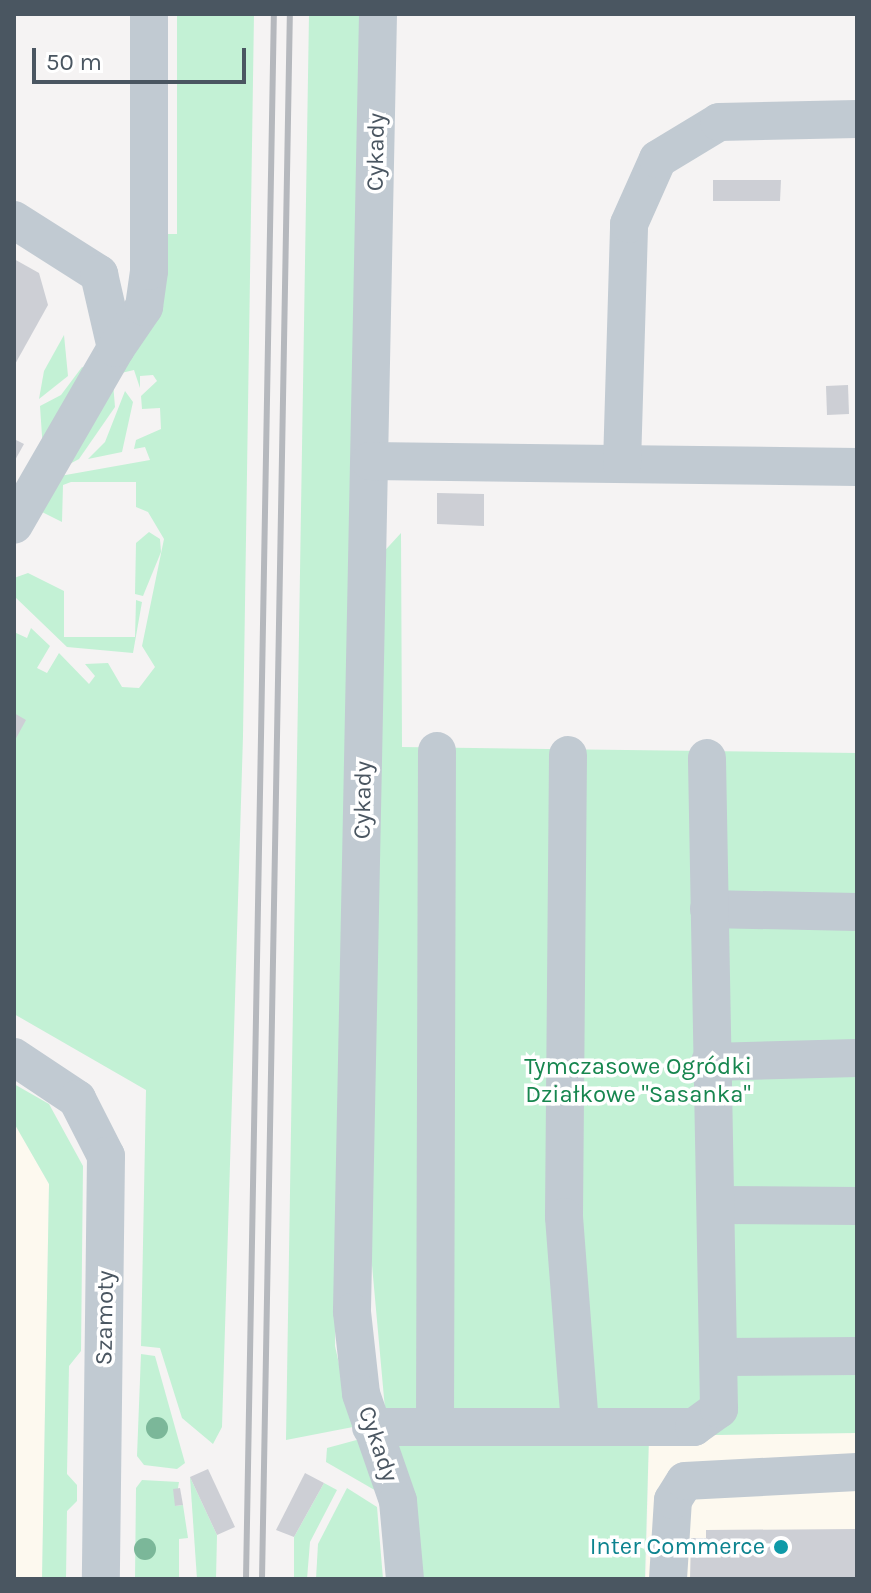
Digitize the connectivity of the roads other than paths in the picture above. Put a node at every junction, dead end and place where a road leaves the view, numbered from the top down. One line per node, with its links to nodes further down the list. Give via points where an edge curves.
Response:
1 (149, 14): 5 (street, via 149,271 144,307)
2 (378, 14): 6 (street, Cykady)
3 (857, 119): 7 (street, via 719,122 658,159 629,224)
4 (14, 220): 5 (street, via 99,274)
5 (116, 348): 9 (street)
6 (370, 461): 7 (street); 24 (street, Cykady, via 352,1312 354,1359)
7 (622, 464): 8 (street)
8 (857, 467)
9 (14, 525)
10 (437, 751): 22 (street)
11 (568, 755): 23 (street, via 564,1217)
12 (707, 758): 13 (street)
13 (709, 909): 14 (street); 17 (street)
14 (857, 912)
15 (14, 1057): 26 (street, Szamoty, via 50,1078 87,1111 106,1156)
16 (857, 1058): 17 (street)
17 (710, 1062): 18 (street)
18 (716, 1205): 19 (street); 21 (street)
19 (857, 1206)
20 (857, 1356): 21 (street)
21 (721, 1357): 23 (street, via 722,1399 705,1423)
22 (435, 1423): 23 (street); 24 (street)
23 (580, 1425)
24 (371, 1427): 27 (street, Cykady, via 398,1501)
25 (857, 1472): 28 (street, via 685,1481 673,1500)
26 (101, 1579)
27 (405, 1579)
28 (668, 1579)

